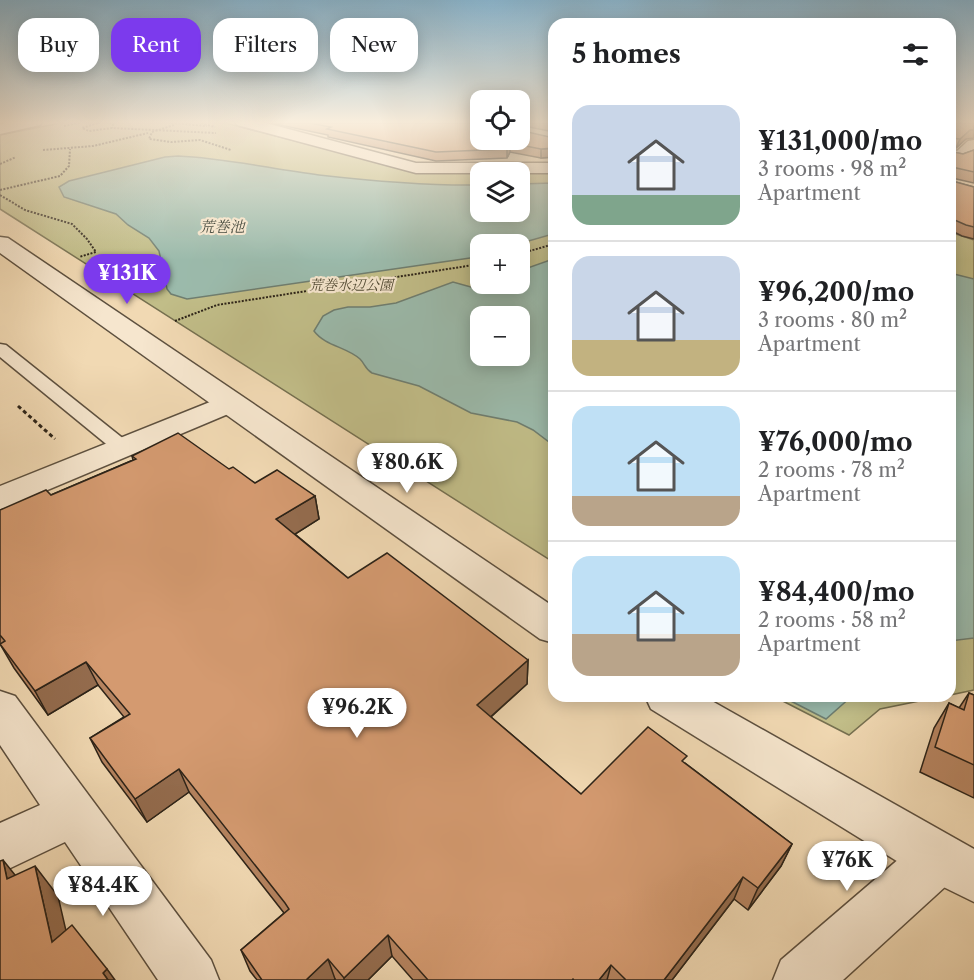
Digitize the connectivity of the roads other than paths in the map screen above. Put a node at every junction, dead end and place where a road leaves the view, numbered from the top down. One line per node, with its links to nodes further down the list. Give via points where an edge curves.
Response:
1 (415, 168): 2 (street)
2 (548, 168)
3 (0, 243): 5 (street)
4 (0, 349): 6 (lane)
5 (230, 403): 6 (street); 8 (street)
6 (123, 448): 7 (street)
7 (0, 499)
8 (548, 624)
9 (676, 702): 13 (street)
10 (0, 709): 11 (street)
11 (72, 814): 12 (street); 14 (street)
12 (0, 849)
13 (957, 867): 15 (street)
14 (191, 980)
15 (801, 980)

